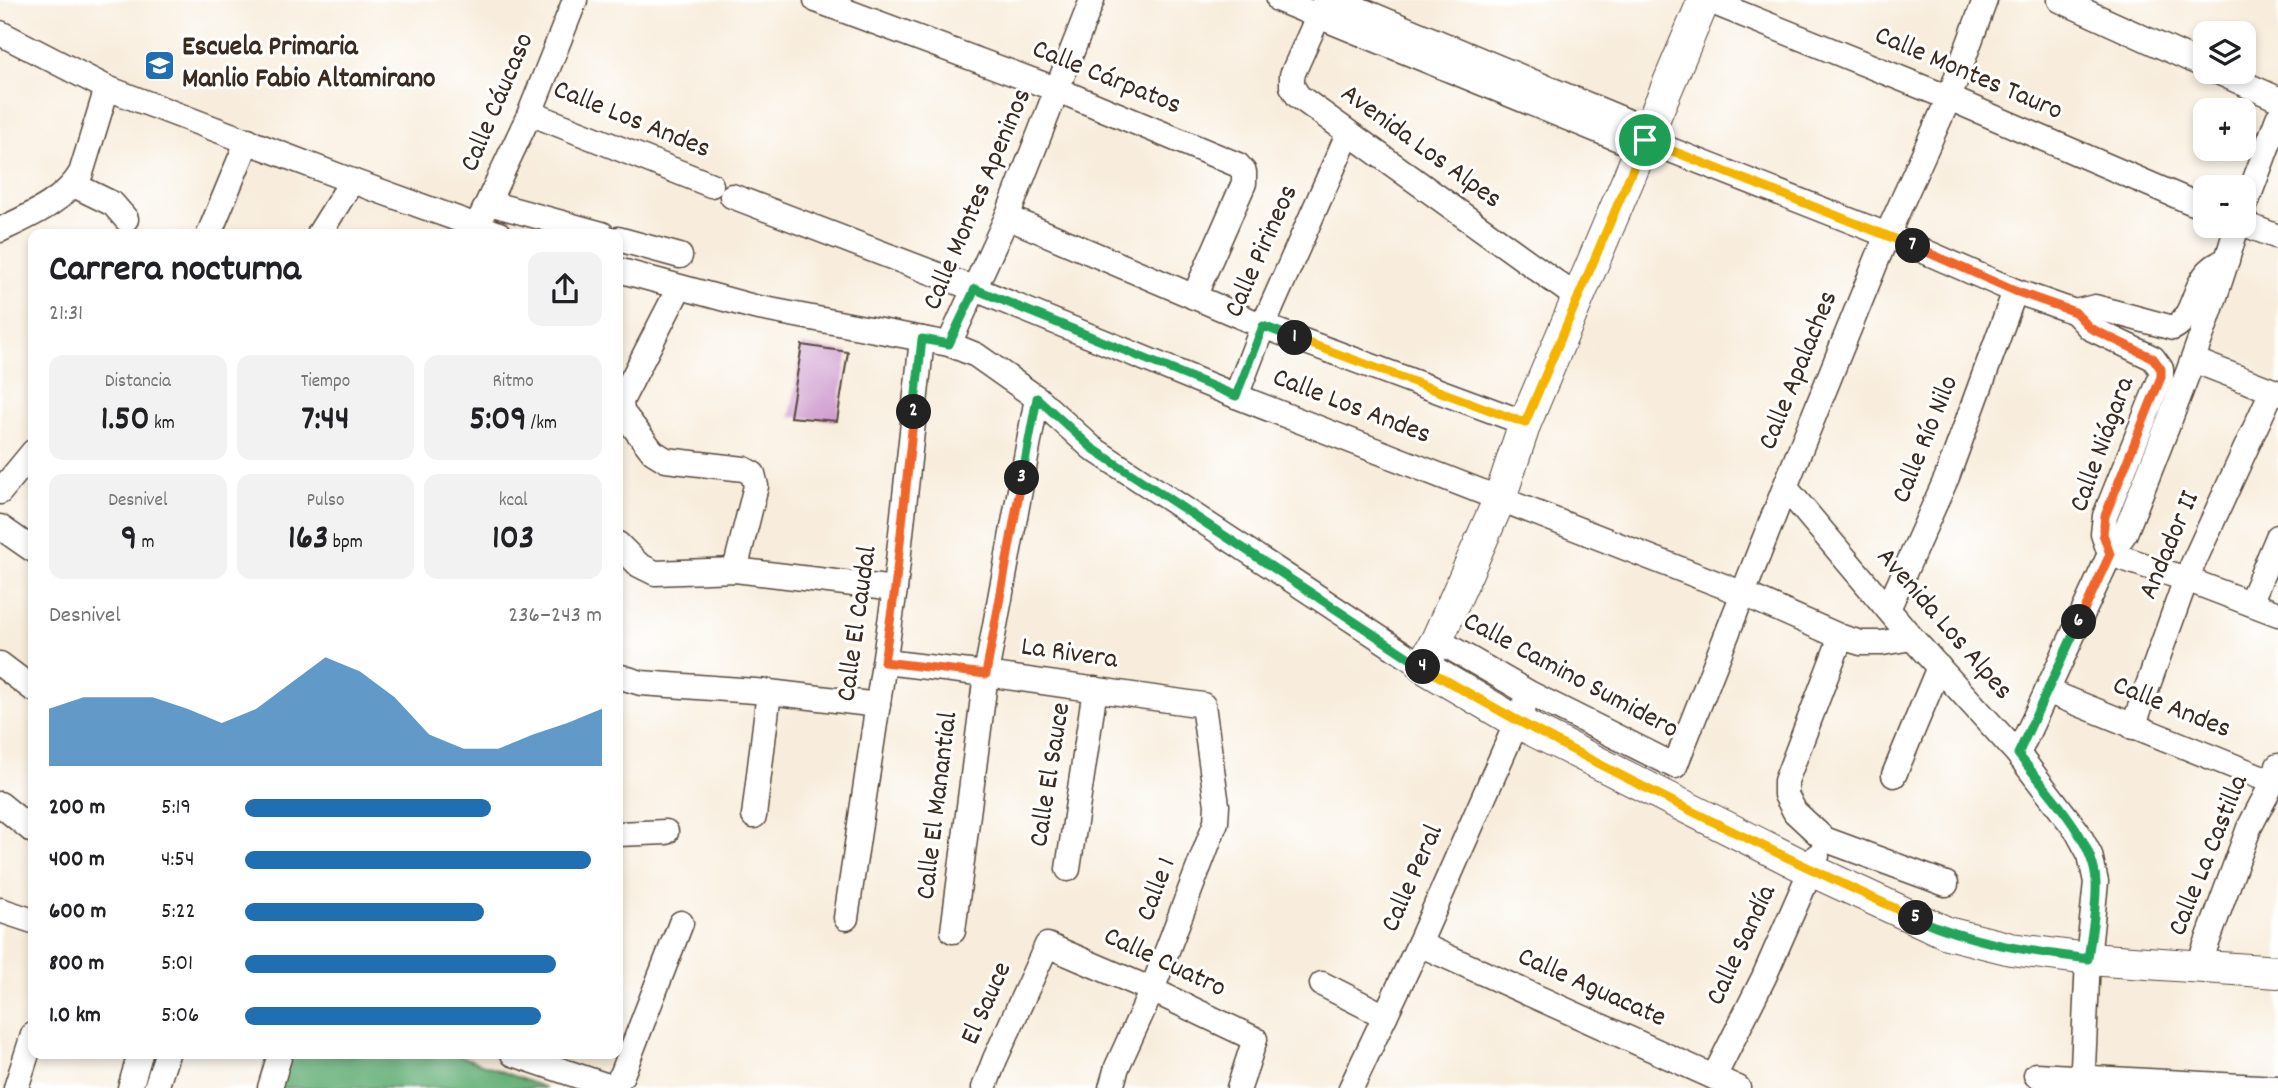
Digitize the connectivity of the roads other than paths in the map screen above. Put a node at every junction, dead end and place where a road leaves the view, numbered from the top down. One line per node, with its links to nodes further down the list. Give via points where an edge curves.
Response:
1 (575, 0): 16 (street, Calle Cáucaso)
2 (816, 0): 13 (street, Calle Cárpatos)
3 (1091, 0): 13 (street, Calle Montes Apeninos)
4 (1279, 0): 8 (street)
5 (1705, 0): 14 (street, Calle Montes Tauro); 20 (main road)
6 (1985, 0): 14 (street, Calle Apalaches)
7 (2060, 0): 10 (street)
8 (1327, 5): 18 (street, Avenida Los Alpes, via 1292,75 1293,86 1298,96); 20 (street, via 1629,122)
9 (0, 33): 12 (street)
10 (2193, 61)
11 (2245, 84): 15 (street)
12 (107, 88): 19 (street); 23 (street)
13 (1058, 90): 26 (street, Calle Montes Apeninos); 45 (street, Calle Cárpatos, via 1238,165 1244,172 1244,183)
14 (1949, 98): 25 (street, Calle Montes Tauro); 35 (street, Calle Apalaches)
15 (2278, 99)
16 (530, 113): 24 (street, Calle Cáucaso); 43 (street, Calle Los Andes)
17 (2278, 118): 21 (street)
18 (1348, 134): 46 (street, Avenida Los Alpes); 48 (street, Calle Pirineos)
19 (248, 140): 22 (street); 28 (street)
20 (1645, 140): 35 (street); 46 (main road)
21 (2256, 177)
22 (352, 181): 29 (street); 30 (street)
23 (74, 185): 27 (street, via 113,204); 34 (street)
24 (489, 203): 31 (street, Calle Cáucaso); 32 (street)
25 (2193, 203)
26 (1007, 217): 43 (street, Calle Montes Apeninos); 45 (street, Calle Los Andes)
27 (126, 219)
28 (211, 229)
29 (322, 229)
30 (475, 229)
31 (484, 229)
32 (584, 229)
33 (2256, 229): 36 (street)
34 (0, 230)
35 (1888, 235): 44 (street); 59 (street, Calle Apalaches)
36 (2278, 237)
37 (2233, 238): 40 (street, Calle Niágara)
38 (623, 240): 39 (street)
39 (680, 256)
40 (2227, 260): 47 (street, via 2207,271 2173,328 2095,307); 51 (street, Calle Niágara)
41 (623, 271): 42 (street)
42 (679, 288): 49 (street); 54 (street)
43 (975, 289): 50 (street, Calle Montes Apeninos); 53 (street, Calle Los Andes)
44 (2015, 291): 47 (street); 72 (street, Calle Río Nilo, via 1947,477)
45 (1194, 297): 48 (street, Calle Los Andes)
46 (1578, 299): 57 (main road)
47 (2075, 312): 66 (street, Calle Niágara, via 2090,328 2153,358 2161,369 2105,516 2103,534)
48 (1263, 326): 53 (street, Calle Pirineos); 57 (street, Calle Los Andes)
49 (922, 339): 50 (street); 69 (street, Calle El Caudal)
50 (949, 344): 55 (street, via 976,355)
51 (2193, 360): 52 (street); 66 (street, Calle Niágara, via 2125,533)
52 (2275, 392): 68 (street, Andador II)
53 (1236, 396): 61 (street, Calle Los Andes)
54 (623, 397)
55 (1037, 398): 76 (street, via 1092,448); 80 (street, Calle El Manantial)
56 (623, 413): 67 (street, via 653,452 666,460 744,469 753,474 756,485)
57 (1525, 423): 61 (main road)
58 (28, 458): 60 (street)
59 (1785, 487): 70 (street, Calle Apalaches); 72 (street, Avenida Los Alpes)
60 (0, 492)
61 (1500, 498): 70 (street, Calle Los Andes); 76 (main road)
62 (0, 527): 64 (street)
63 (2278, 537): 71 (street)
64 (28, 547)
65 (623, 549): 67 (street, via 655,573)
66 (2110, 554): 68 (street); 84 (street, Calle Niágara)
67 (735, 570): 69 (street)
68 (2186, 579): 71 (street); 89 (street, Andador II)
69 (895, 589): 77 (street, Calle El Caudal)
70 (1744, 594): 74 (street, Calle Los Andes); 91 (street, Calle Apalaches)
71 (2250, 603): 73 (street)
72 (1888, 609): 75 (street, Avenida Los Alpes)
73 (2278, 614)
74 (1841, 637): 75 (street, Calle Los Andes, via 1861,643); 99 (street, via 1786,781 1786,795 1800,820)
75 (1912, 638): 79 (street, Avenida Los Alpes)
76 (1429, 653): 88 (main road)
77 (884, 662): 80 (street, La Rivera); 86 (street, Calle El Caudal)
78 (0, 664): 82 (street)
79 (1939, 667): 90 (street, Avenida Los Alpes); 93 (street)
80 (986, 674): 83 (street, La Rivera); 107 (street, Calle El Manantial)
81 (623, 678): 85 (street, via 641,683)
82 (28, 685)
83 (1095, 689): 87 (street, La Rivera); 100 (street, Calle El Sauce)
84 (2047, 691): 89 (street, Calle Andes); 90 (street, Calle Niágara)
85 (769, 692): 86 (street); 95 (street)
86 (878, 705): 104 (street, Calle El Caudal)
87 (1203, 705): 114 (street, Calle 1, via 1216,821)
88 (1523, 708): 91 (street, Calle Camino Sumidero); 101 (main road); 108 (street, Calle Peral)
89 (2133, 727): 92 (street, Calle Andes)
90 (2018, 754): 110 (street, Avenida Los Alpes, via 2090,855 2096,882)
91 (1675, 766)
92 (2276, 774): 111 (street, Calle La Castilla, via 2249,828)
93 (1894, 775)
94 (0, 804): 96 (street)
95 (754, 816)
96 (28, 827)
97 (666, 832): 98 (street)
98 (623, 834)
99 (1824, 839): 101 (street, Calle Sandía); 102 (street)
100 (1068, 869)
101 (1811, 870): 110 (main road, via 1947,933 2011,949); 122 (street, Calle Sandía)
102 (1946, 884)
103 (0, 910): 105 (street)
104 (846, 918)
105 (28, 919)
106 (681, 923): 120 (street, via 615,1084 605,1085)
107 (953, 931)
108 (1419, 944): 115 (street, Calle Peral); 122 (street, Calle Aguacate)
109 (1048, 945): 114 (street, Calle Cuatro); 128 (street, El Sauce)
110 (2088, 959): 111 (main road); 123 (street, Avenida Los Alpes)
111 (2198, 967): 112 (main road)
112 (2278, 972)
113 (1322, 985): 115 (street)
114 (1152, 990): 129 (street, Calle 1); 130 (street, Calle Cuatro, via 1255,1039)
115 (1385, 1016): 131 (street, Calle Peral)
116 (28, 1051): 124 (street)
117 (139, 1059): 125 (street)
118 (165, 1059): 126 (street)
119 (279, 1059): 127 (street)
120 (528, 1059)
121 (2036, 1075): 123 (street)
122 (1714, 1077): 132 (street, Calle Aguacate)
123 (2082, 1083): 133 (street)
124 (16, 1088)
125 (130, 1088)
126 (156, 1088)
127 (270, 1088)
128 (984, 1088)
129 (1111, 1088)
130 (1239, 1088)
131 (1351, 1088)
132 (1738, 1088)
133 (2278, 1088)

